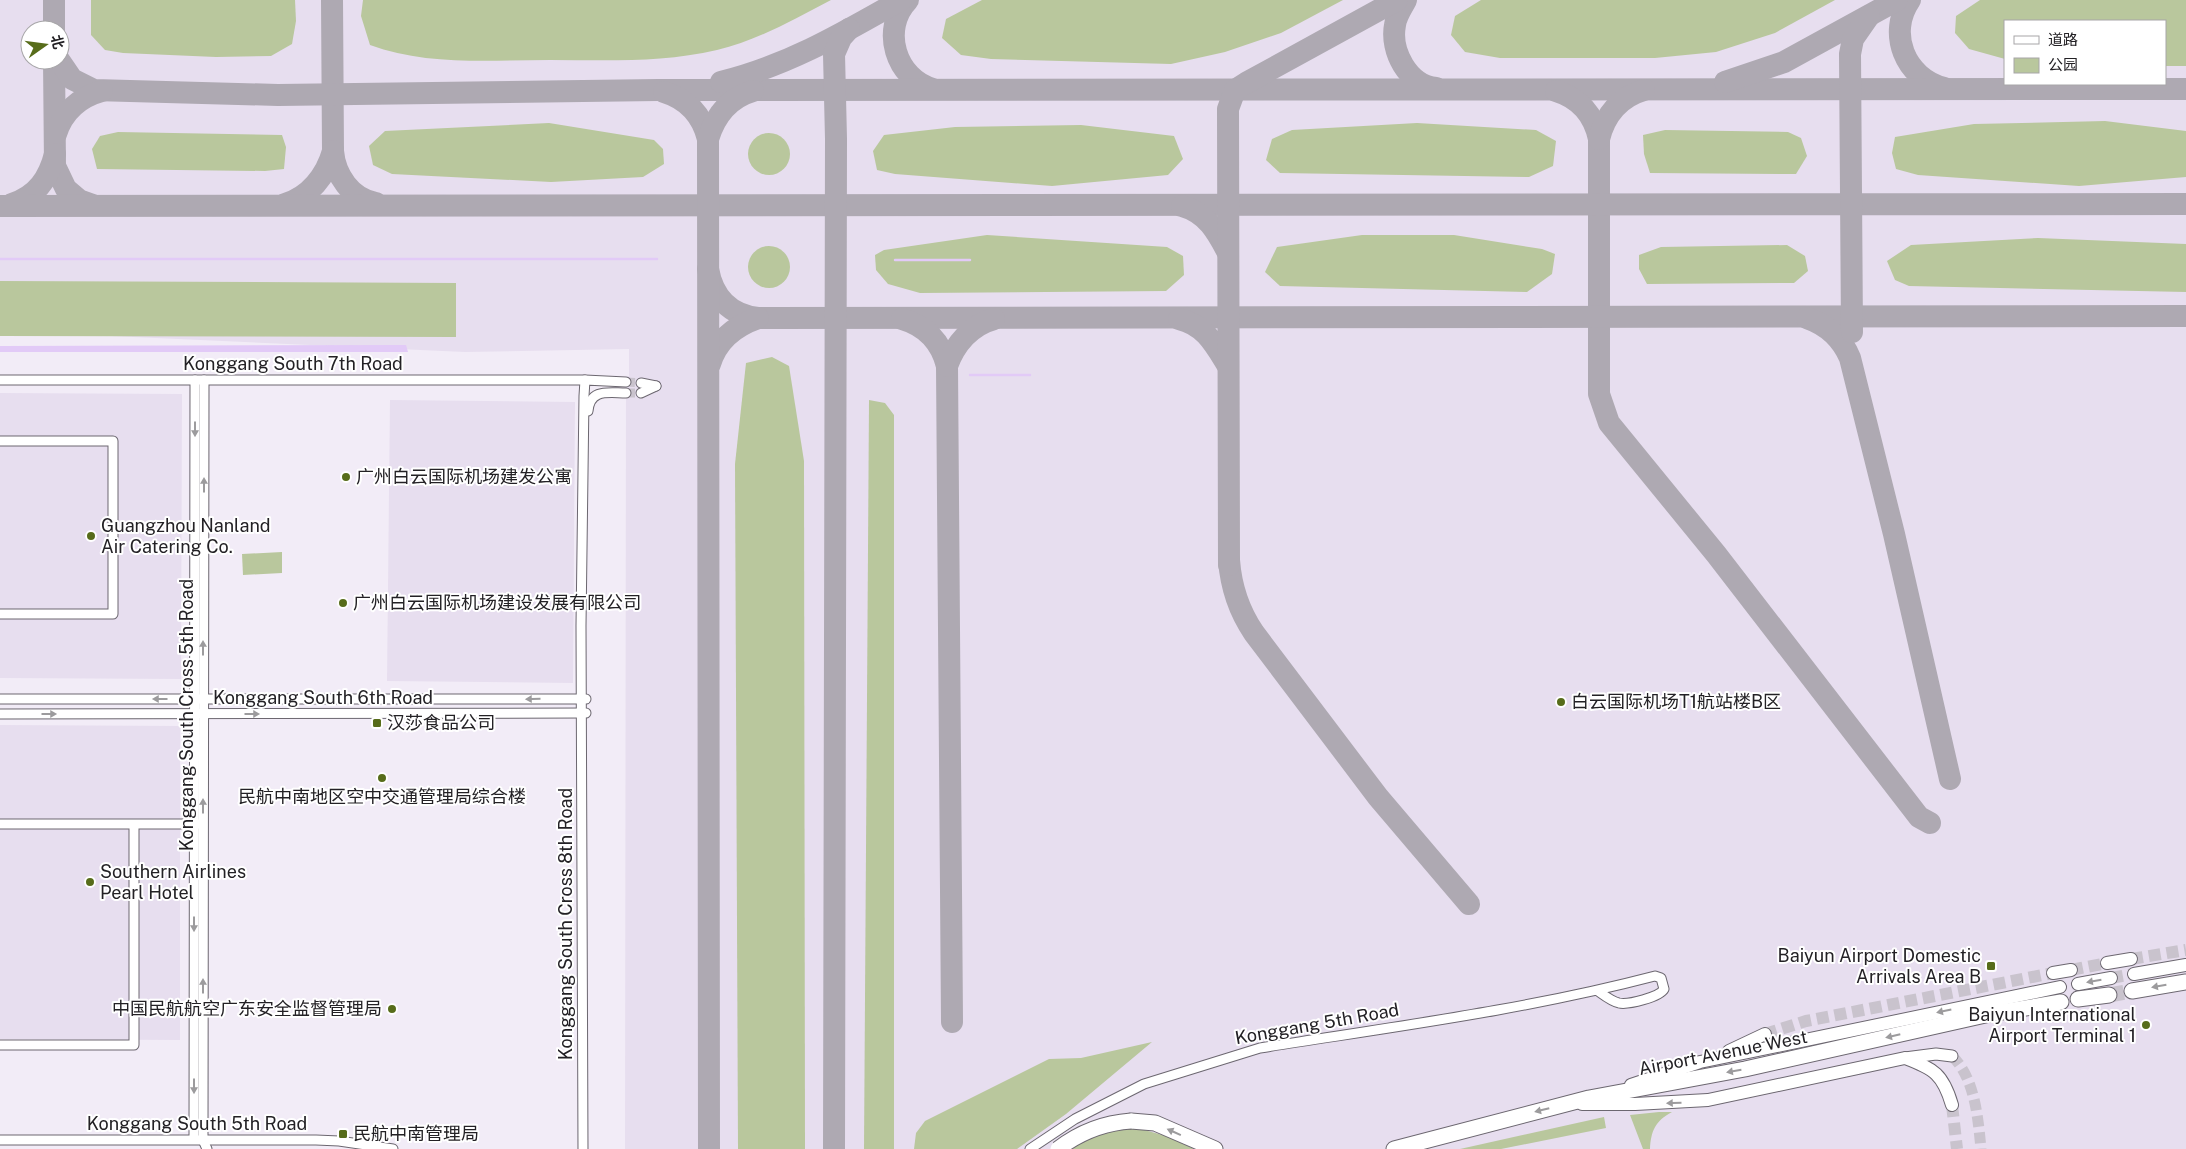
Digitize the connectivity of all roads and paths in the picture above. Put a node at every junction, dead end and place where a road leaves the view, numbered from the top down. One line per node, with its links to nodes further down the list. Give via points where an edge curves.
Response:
1 (0, 380): 2 (street, Konggang South 7th Road)
2 (199, 380): 3 (street, Konggang South 7th Road); 11 (street, Konggang South Cross 5th Road)
3 (585, 380): 4 (street, Konggang South 7th Road); 12 (street)
4 (626, 382)
5 (641, 382): 7 (street, via 656,386)
6 (626, 393): 12 (street, via 602,393 589,403)
7 (641, 393)
8 (0, 441): 9 (street, via 113,442 113,614)
9 (0, 614)
10 (0, 699): 11 (street, Konggang South 6th Road, one-way to 10)
11 (199, 699): 12 (street, Konggang South 6th Road, one-way to 11); 15 (street, Konggang South Cross 5th Road)
12 (584, 699): 13 (street, Konggang South Cross 8th Road)
13 (584, 713): 15 (street, Konggang South 6th Road, one-way to 13); 44 (street, Konggang South Cross 8th Road)
14 (0, 714): 15 (street, Konggang South 6th Road, one-way to 15)
15 (199, 714): 18 (street, Konggang South Cross 5th Road)
16 (0, 824): 17 (street)
17 (134, 825): 18 (street); 33 (street, via 134,1045)
18 (199, 825): 43 (street, Konggang South Cross 5th Road)
19 (2130, 959): 20 (main road)
20 (2107, 963)
21 (2186, 965): 24 (main road)
22 (2071, 970): 23 (main road)
23 (2053, 973)
24 (2134, 974)
25 (2111, 978): 29 (main road, one-way to 29)
26 (2186, 982): 27 (highway, one-way to 27)
27 (2132, 990)
28 (1598, 991): 28 (street, Konggang 5th Road, via 1610,1000 1625,1004 1659,995 1664,989 1661,978 1655,976); 40 (street, Konggang 5th Road, via 1260,1048 1144,1084)
29 (2078, 991): 31 (highway)
30 (2060, 994): 36 (main road, one-way to 36); 37 (highway, Airport Avenue West, one-way to 37, via 1990,1014 1745,1069)
31 (2109, 995)
32 (1765, 1034): 36 (main road)
33 (0, 1045)
34 (1952, 1056): 35 (street, via 1936,1054)
35 (1905, 1058): 38 (main road, one-way to 38, via 1708,1100); 39 (main road, via 1939,1075)
36 (1700, 1062): 37 (main road)
37 (1589, 1098): 38 (highway, Airport Avenue West)
38 (1567, 1104): 52 (highway, Airport Avenue West, one-way to 52)
39 (1952, 1105)
40 (1075, 1119): 41 (street, Konggang 5th Road); 50 (street)
41 (1046, 1139): 47 (street, Konggang 5th Road); 49 (street)
42 (0, 1140): 43 (street, Konggang South 5th Road)
43 (199, 1140): 45 (street); 46 (street, Konggang South 5th Road, via 339,1141)
44 (586, 1147)
45 (207, 1149)
46 (393, 1149)
47 (1030, 1149)
48 (1058, 1149): 51 (highway, one-way to 48, bridge, via 1155,1123 1131,1121 1103,1124 1086,1130)
49 (1065, 1149)
50 (1075, 1149)
51 (1215, 1149)
52 (1394, 1149)

